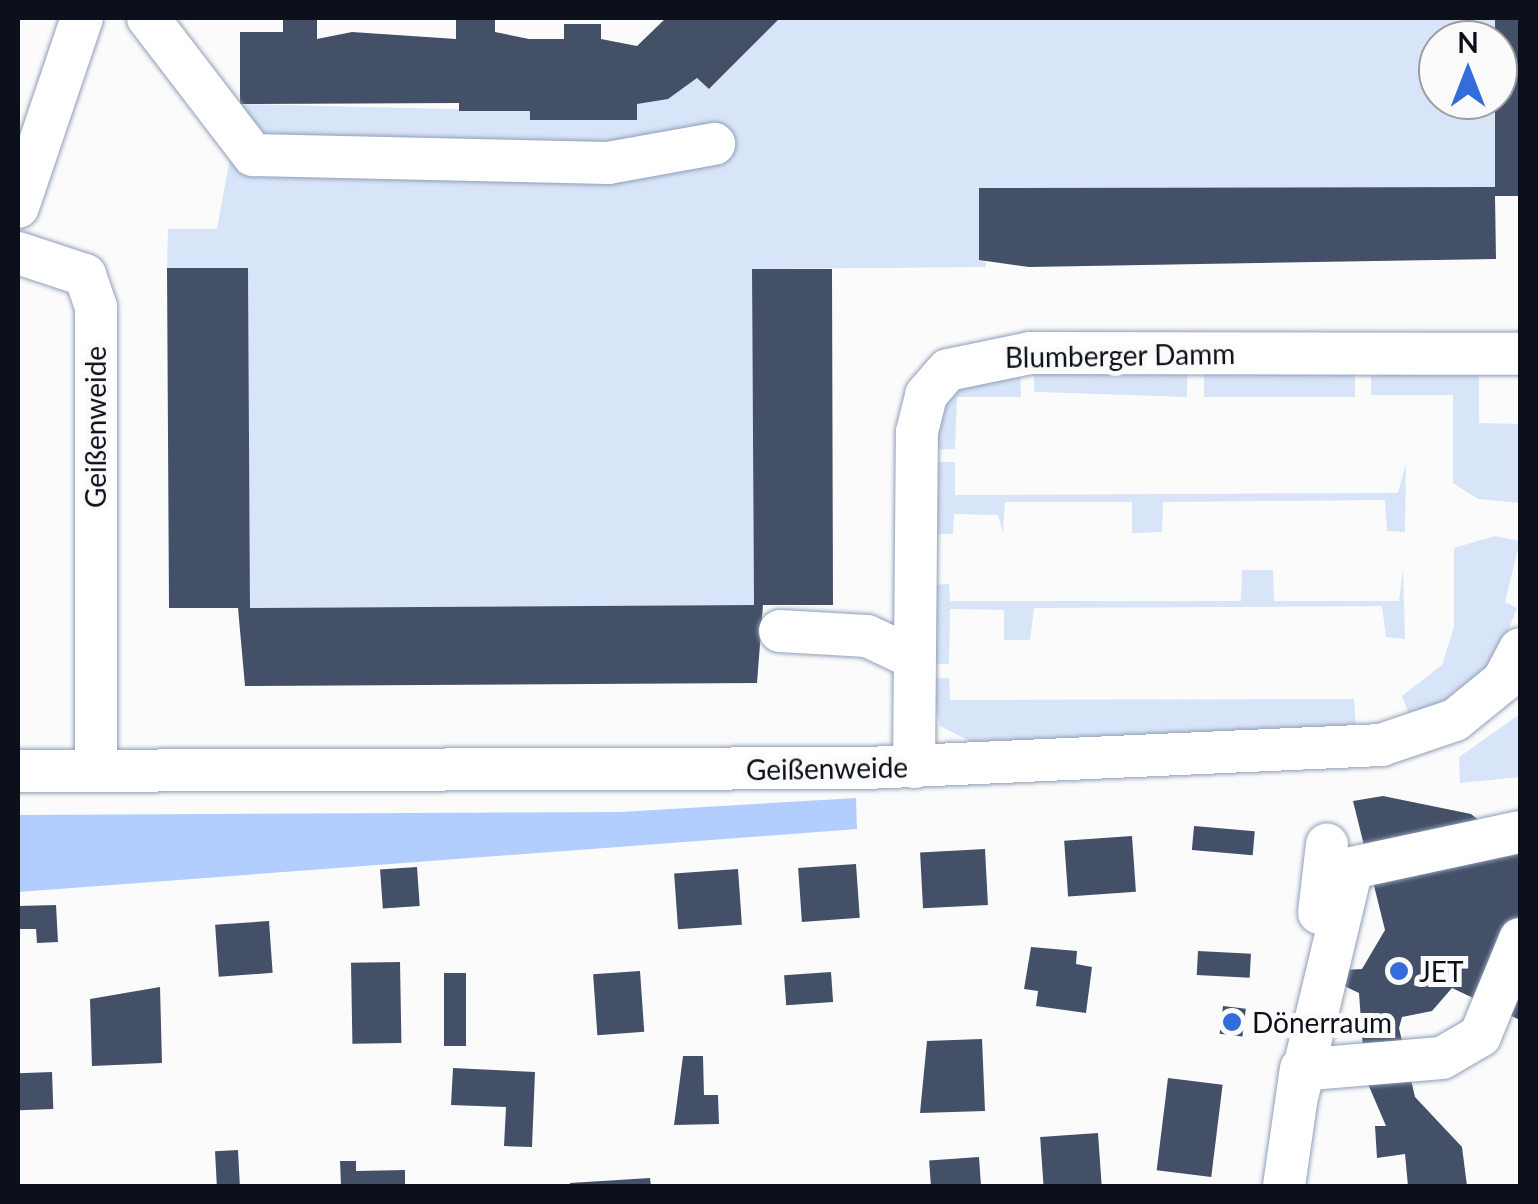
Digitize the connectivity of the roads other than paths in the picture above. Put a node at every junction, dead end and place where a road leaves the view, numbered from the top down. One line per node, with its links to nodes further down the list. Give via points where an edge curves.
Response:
1 (82, 18): 4 (street)
2 (148, 18): 3 (street, via 252,156 608,163)
3 (714, 144)
4 (18, 207)
5 (18, 253): 12 (street, Geißenweide, via 85,276 96,306)
6 (1520, 354): 8 (street, Blumberger Damm, via 1030,353 948,370 926,395 917,432)
7 (780, 631): 8 (street, via 867,636 902,652)
8 (915, 632): 10 (street, Blumberger Damm)
9 (1520, 649): 10 (street, Geißenweide, via 1502,682 1455,720 1381,745)
10 (914, 767): 12 (street, Geißenweide)
11 (18, 771): 12 (street, Geißenweide)
12 (96, 771)
13 (1520, 832): 16 (street, via 1352,868)
14 (1326, 844): 16 (street)
15 (1520, 939): 16 (street, via 1480,1036 1442,1058)
16 (1304, 1081): 17 (street)
17 (1284, 1186)

